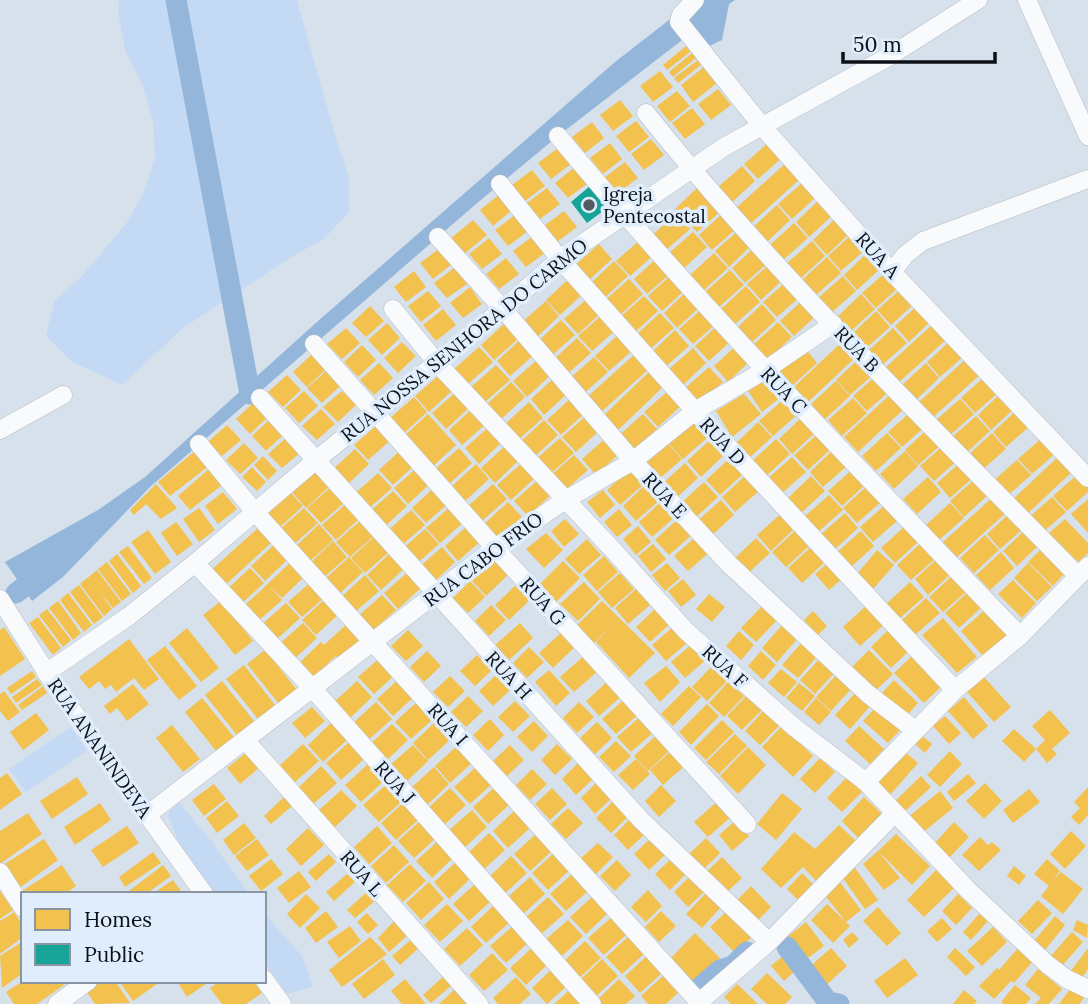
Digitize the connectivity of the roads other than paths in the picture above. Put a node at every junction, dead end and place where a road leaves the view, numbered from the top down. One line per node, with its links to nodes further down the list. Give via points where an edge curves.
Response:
1 (695, 0): 5 (street, RUA A, via 681,15 684,29)
2 (978, 0): 5 (street, RUA NOSSA SENHORA DO CARMO, via 890,56)
3 (1027, 0): 7 (street)
4 (646, 113): 8 (street, RUA B)
5 (761, 125): 8 (street, RUA NOSSA SENHORA DO CARMO); 14 (street, RUA A)
6 (558, 136): 11 (street, RUA C)
7 (1088, 136)
8 (690, 168): 11 (street, RUA NOSSA SENHORA DO CARMO); 17 (street, RUA B)
9 (1088, 179): 14 (street, via 923,241)
10 (500, 184): 13 (street, RUA D)
11 (623, 214): 13 (street, RUA NOSSA SENHORA DO CARMO); 20 (street, RUA C)
12 (438, 237): 16 (street, RUA E)
13 (560, 259): 16 (street, RUA NOSSA SENHORA DO CARMO); 23 (street, RUA D)
14 (892, 272): 29 (street, RUA A)
15 (393, 309): 19 (street, RUA F)
16 (503, 309): 19 (street, RUA NOSSA SENHORA DO CARMO); 28 (street, RUA E)
17 (833, 324): 20 (street, RUA CABO FRIO); 34 (street, RUA B)
18 (314, 344): 24 (street, RUA G)
19 (437, 363): 24 (street, RUA NOSSA SENHORA DO CARMO); 30 (street, RUA F)
20 (765, 370): 23 (street, RUA CABO FRIO); 37 (street, RUA C)
21 (63, 395): 25 (street)
22 (260, 398): 27 (street, RUA H)
23 (695, 411): 28 (street, RUA CABO FRIO); 41 (street, RUA D)
24 (377, 413): 27 (street, RUA NOSSA SENHORA DO CARMO); 32 (street, RUA G)
25 (0, 430)
26 (199, 444): 31 (street, RUA I)
27 (315, 461): 31 (street, RUA NOSSA SENHORA DO CARMO); 35 (street, RUA H)
28 (633, 461): 30 (street, RUA CABO FRIO); 42 (street, RUA E, via 729,564 868,694)
29 (1088, 478)
30 (565, 500): 32 (street, RUA CABO FRIO); 44 (street, RUA F, via 686,631 794,727)
31 (254, 511): 33 (street, RUA NOSSA SENHORA DO CARMO); 38 (street, RUA I)
32 (495, 548): 35 (street, RUA CABO FRIO); 47 (street, RUA G)
33 (195, 563): 39 (street, RUA NOSSA SENHORA DO CARMO); 40 (street, RUA J)
34 (1083, 571): 37 (street)
35 (435, 594): 38 (street, RUA CABO FRIO); 51 (street, RUA H, via 642,820)
36 (0, 599): 39 (street, RUA ANANINDEVA)
37 (1020, 636): 41 (street)
38 (374, 642): 40 (street, RUA CABO FRIO); 54 (street, RUA I)
39 (46, 673): 46 (street, RUA ANANINDEVA)
40 (313, 689): 43 (street, RUA CABO FRIO); 57 (street, RUA J)
41 (955, 690): 42 (street)
42 (915, 730): 44 (street)
43 (246, 741): 46 (street, RUA CABO FRIO); 56 (street, RUA L)
44 (866, 782): 45 (street, RUA F)
45 (894, 814): 51 (street); 53 (street, RUA F, via 1048,965)
46 (147, 815): 49 (street, RUA ANANINDEVA)
47 (747, 824)
48 (0, 872): 50 (street)
49 (203, 892)
50 (21, 905)
51 (769, 942): 54 (street)
52 (77, 985): 55 (street)
53 (1088, 989)
54 (698, 1003)
55 (57, 1004)
56 (479, 1004)
57 (592, 1004)

